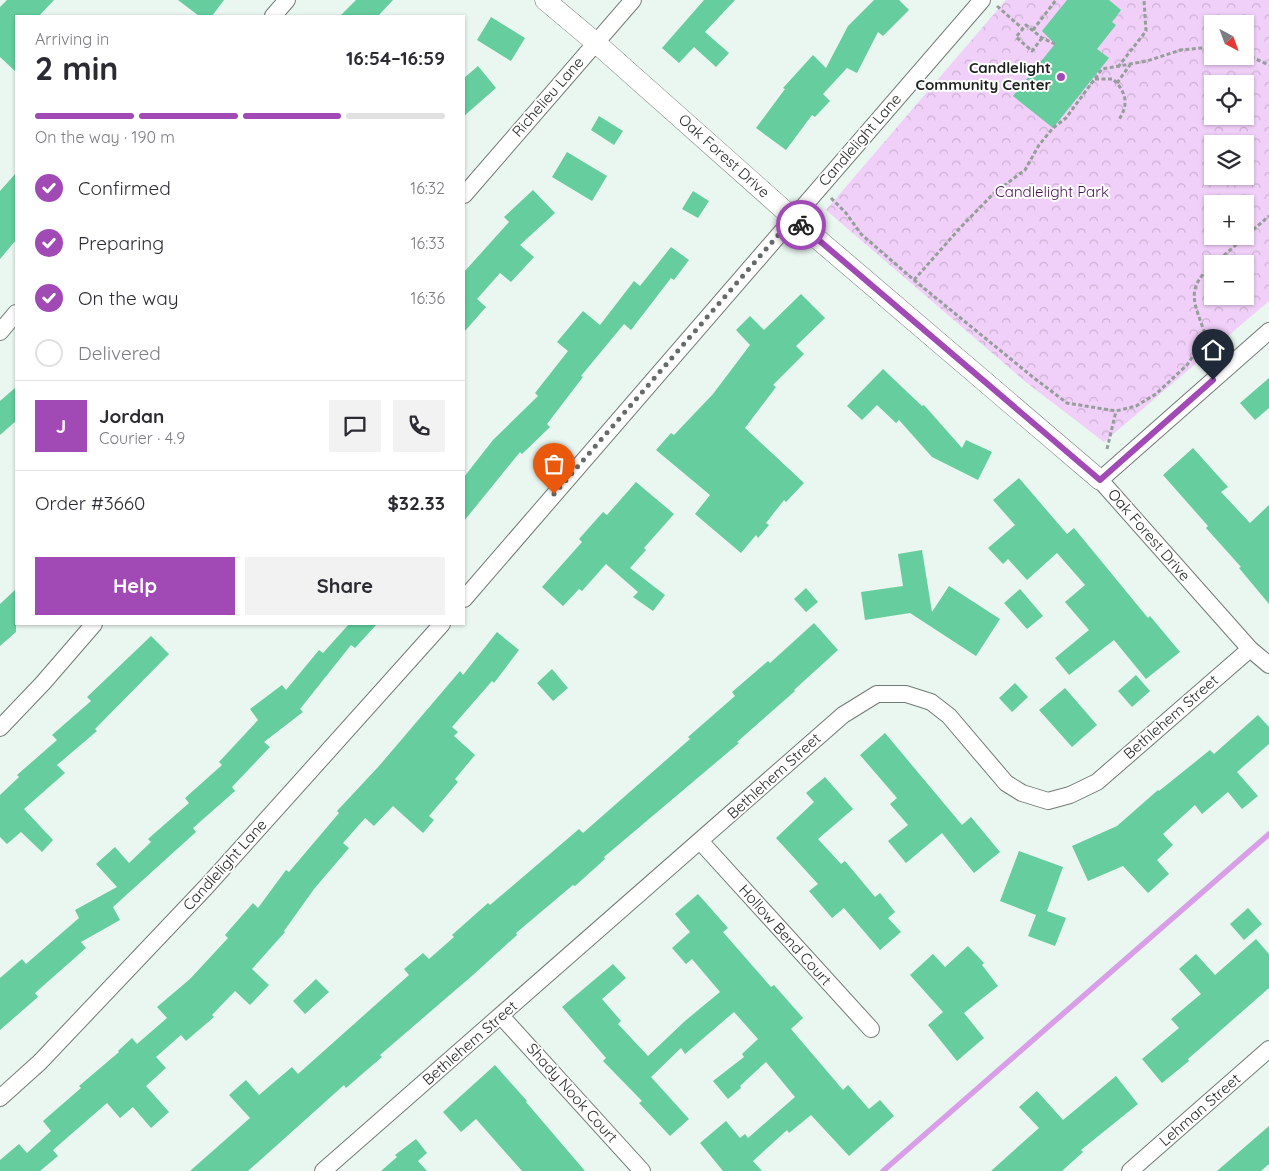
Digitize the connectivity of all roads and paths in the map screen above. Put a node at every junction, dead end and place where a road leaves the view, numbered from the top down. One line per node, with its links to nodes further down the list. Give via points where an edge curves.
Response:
1 (287, 0): 7 (street)
2 (545, 0): 11 (street, Oak Forest Drive)
3 (632, 0): 11 (street, Richelieu Lane)
4 (1056, 0): 9 (path)
5 (1144, 0): 17 (path, via 1146,31)
6 (989, 3): 8 (path); 21 (street, Candlelight Lane)
7 (274, 15)
8 (1023, 29): 9 (path, via 1026,25); 10 (path, via 1016,37 1032,50)
9 (1033, 30): 10 (path)
10 (1042, 38): 12 (path)
11 (595, 42): 22 (street, Richelieu Lane); 24 (street, Oak Forest Drive)
12 (1055, 44)
13 (1204, 48): 15 (path, via 1181,50)
14 (1254, 58): 16 (path)
15 (1130, 64): 17 (path); 19 (path)
16 (1269, 65)
17 (1118, 67): 18 (path, via 1102,69)
18 (1095, 79): 19 (path, via 1113,79); 27 (path, via 1066,118 1039,145 1025,170 994,193)
19 (1117, 83): 20 (path, via 1125,102 1124,112)
20 (1118, 121)
21 (818, 189): 24 (street, Candlelight Lane); 27 (path, via 838,203 861,234)
22 (465, 194)
23 (1269, 216): 25 (path)
24 (793, 218): 32 (street, Oak Forest Drive); 33 (street, Candlelight Lane)
25 (1224, 255)
26 (1204, 273): 31 (path, via 1194,288 1194,300 1206,337 1187,365 1156,394 1136,406)
27 (914, 280): 31 (path, via 1067,403)
28 (15, 314): 30 (street)
29 (1269, 330): 32 (street)
30 (0, 332)
31 (1116, 411): 32 (path)
32 (1100, 480): 36 (street, Oak Forest Drive)
33 (465, 598)
34 (93, 625): 38 (street)
35 (441, 625): 43 (street, Candlelight Lane, via 207,886 40,1062)
36 (1250, 648): 37 (street, Oak Forest Drive); 39 (street, Bethlehem Street, via 1097,782 1048,801 1006,783 949,716 931,702 906,694 877,694 843,715)
37 (1269, 665)
38 (0, 728)
39 (700, 841): 40 (street, Bethlehem Street); 41 (street, Hollow Bend Court)
40 (501, 1016): 44 (street, Bethlehem Street); 45 (street, Shady Nook Court)
41 (871, 1029)
42 (1269, 1050): 46 (street, Lehman Street)
43 (0, 1098)
44 (323, 1171)
45 (642, 1171)
46 (1130, 1171)

